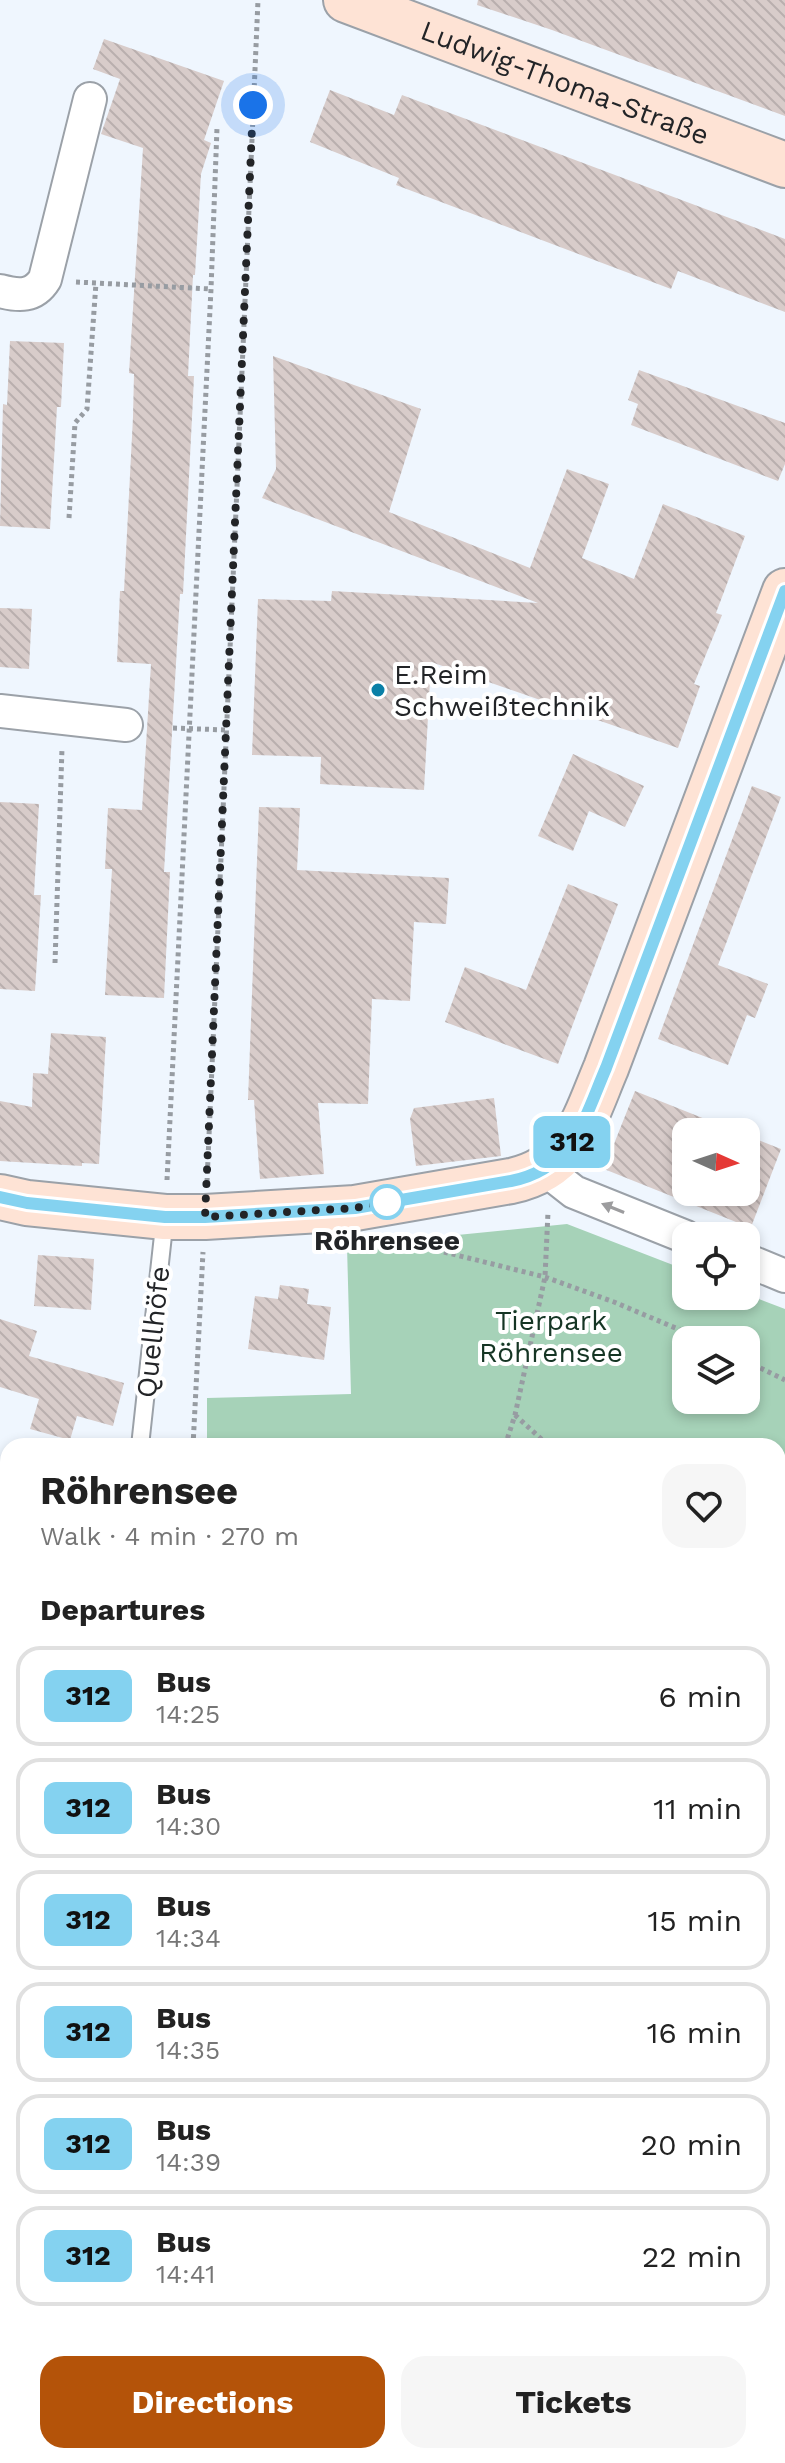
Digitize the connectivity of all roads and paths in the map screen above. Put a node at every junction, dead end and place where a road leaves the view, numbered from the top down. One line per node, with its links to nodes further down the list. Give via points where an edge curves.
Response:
1 (258, 0): 17 (path)
2 (346, 0): 5 (main road, Ludwig-Thoma-Straße)
3 (90, 99): 6 (street)
4 (217, 128): 8 (path)
5 (785, 165)
6 (45, 279): 7 (path); 9 (street, via 34,292 23,295)
7 (96, 283): 8 (path); 10 (path, via 87,409 75,423)
8 (211, 289): 16 (path)
9 (0, 291)
10 (69, 518)
11 (785, 591): 19 (main road, via 606,1068 579,1130 556,1161)
12 (0, 711): 13 (street)
13 (63, 719): 14 (street); 18 (path)
14 (126, 725)
15 (173, 728): 16 (path)
16 (190, 729): 17 (path); 21 (path)
17 (227, 730): 21 (path)
18 (55, 963)
19 (547, 1189): 21 (main road, via 531,1177 355,1208); 22 (street, one-way to 19, via 574,1192); 26 (path)
20 (0, 1197): 21 (main road)
21 (185, 1217): 31 (lane, Quellhöfe); 32 (path)
22 (672, 1231)
23 (444, 1252): 26 (path)
24 (760, 1266): 25 (street)
25 (785, 1276)
26 (545, 1277): 27 (path); 30 (path)
27 (672, 1326)
28 (760, 1368): 29 (path)
29 (785, 1380)
30 (515, 1415): 33 (path); 34 (path)
31 (142, 1438)
32 (193, 1438)
33 (508, 1438)
34 (540, 1438)

